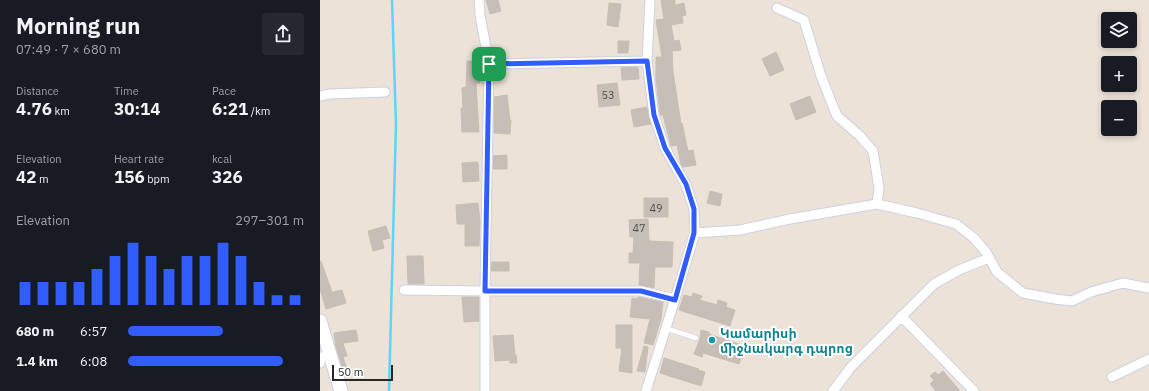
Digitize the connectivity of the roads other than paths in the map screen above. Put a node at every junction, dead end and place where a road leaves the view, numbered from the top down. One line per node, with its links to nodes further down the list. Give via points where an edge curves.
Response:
1 (480, 0): 5 (street, via 480,15)
2 (650, 0): 4 (street)
3 (777, 8): 8 (street, via 804,20 821,76 837,116 873,151 879,188)
4 (647, 61): 5 (street); 9 (street, via 654,115 665,148 686,184 694,209)
5 (489, 64): 13 (street)
6 (385, 92): 7 (street)
7 (320, 96)
8 (878, 204): 9 (street, via 740,230); 10 (street, via 956,224 974,238)
9 (694, 233): 14 (street)
10 (989, 258): 11 (street, via 997,272 1023,293 1072,301 1091,292 1123,283); 15 (street, via 934,284)
11 (1149, 288)
12 (404, 290): 13 (street)
13 (485, 291): 14 (street, via 641,291); 24 (street)
14 (675, 300): 17 (street)
15 (900, 316): 26 (street, via 851,367); 27 (street)
16 (320, 321): 19 (main road)
17 (665, 328): 18 (lane); 25 (street)
18 (696, 338)
19 (330, 354): 21 (street, via 322,357); 23 (main road)
20 (1149, 359): 22 (street)
21 (320, 363)
22 (1112, 377)
23 (341, 391)
24 (485, 391)
25 (646, 391)
26 (833, 391)
27 (974, 391)

